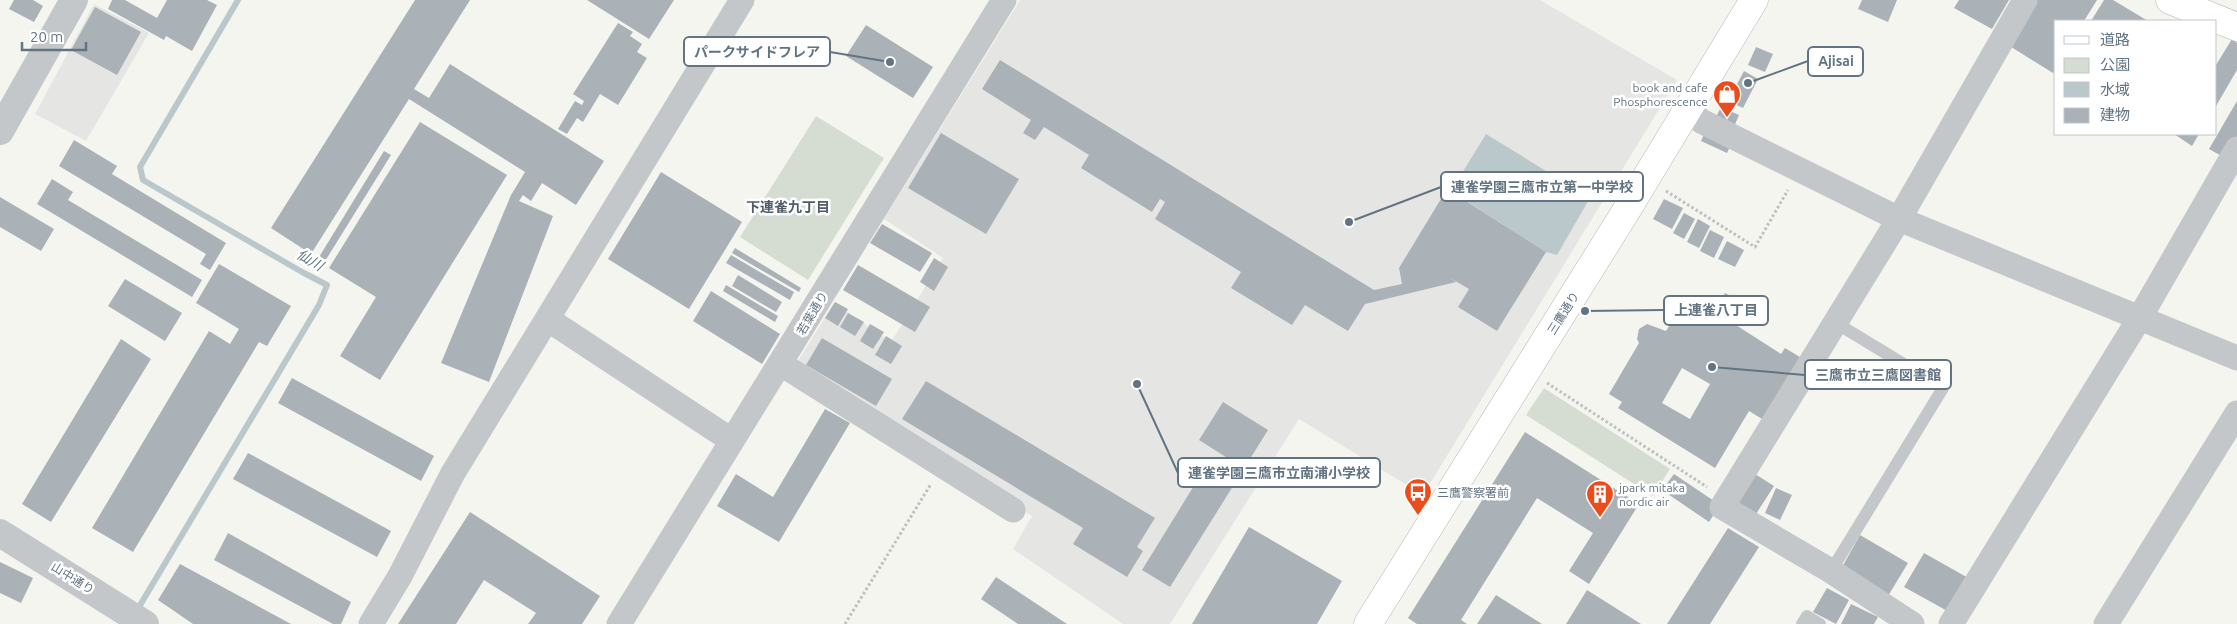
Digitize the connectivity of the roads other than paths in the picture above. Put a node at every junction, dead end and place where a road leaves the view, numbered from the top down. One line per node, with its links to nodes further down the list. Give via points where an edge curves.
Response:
1 (74, 0): 9 (street)
2 (742, 0): 13 (street)
3 (1004, 0): 16 (street, 若葉通り)
4 (1754, 0): 8 (main road, 三鷹通り)
5 (2024, 0): 11 (street)
6 (2170, 0): 7 (main road)
7 (2234, 20)
8 (1688, 108): 11 (street, via 1701,121); 25 (main road, 三鷹通り)
9 (0, 131)
10 (2237, 149): 12 (street)
11 (1899, 219): 12 (street); 14 (street)
12 (2140, 319): 15 (street); 29 (street)
13 (549, 320): 18 (street); 23 (street, via 453,473 400,576)
14 (1836, 323): 21 (lane, via 1943,388); 21 (street, via 1722,507)
15 (2237, 358)
16 (781, 364): 18 (street, 若葉通り); 19 (street)
17 (2237, 413): 30 (street)
18 (731, 440): 24 (street, 若葉通り)
19 (1013, 510)
20 (0, 534): 22 (street, 山中通り)
21 (1831, 571): 28 (street)
22 (137, 618)
23 (371, 624)
24 (619, 624)
25 (1368, 624)
26 (1802, 624): 27 (lane, via 1807,616)
27 (1820, 624)
28 (1912, 624)
29 (1951, 624)
30 (2106, 624)

